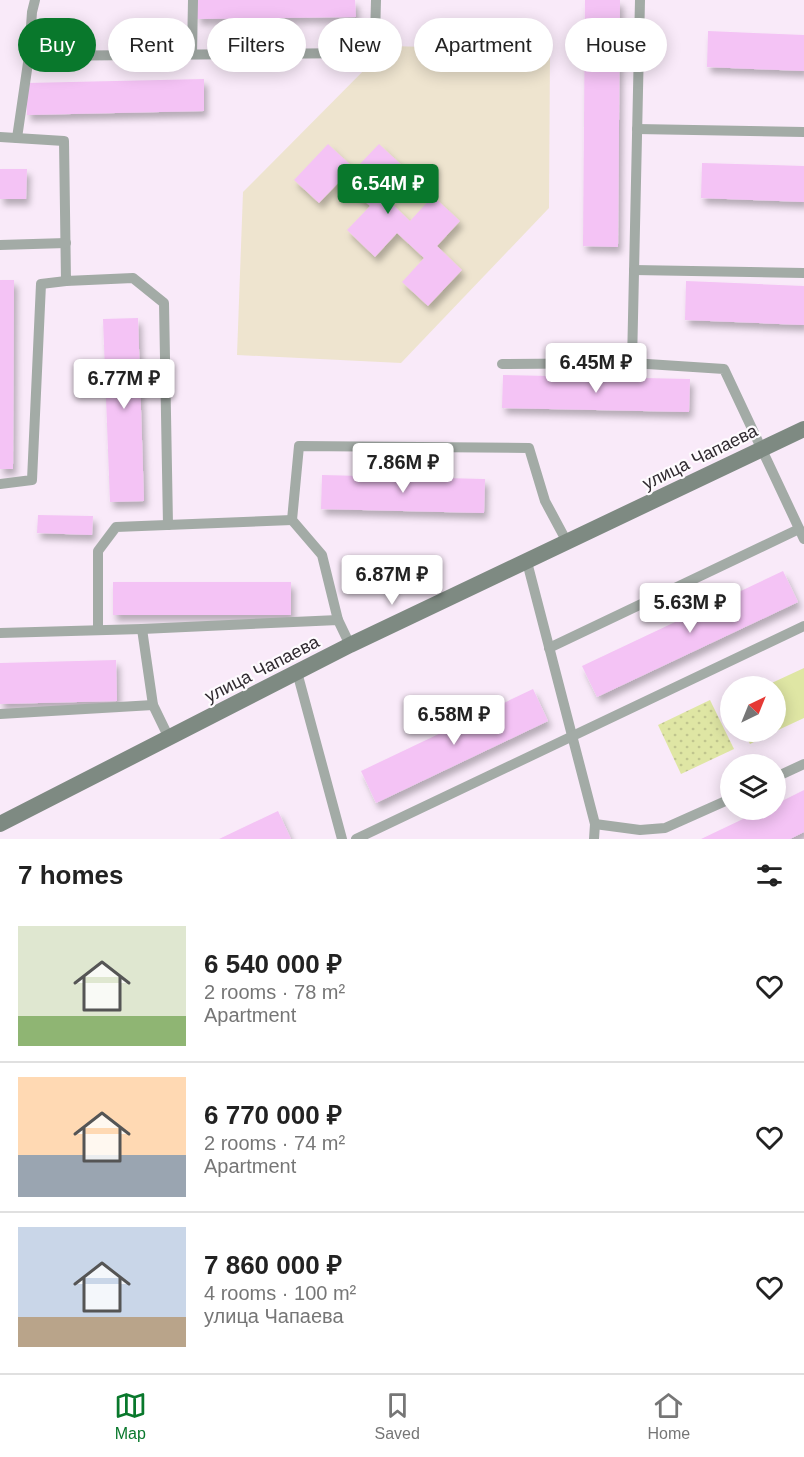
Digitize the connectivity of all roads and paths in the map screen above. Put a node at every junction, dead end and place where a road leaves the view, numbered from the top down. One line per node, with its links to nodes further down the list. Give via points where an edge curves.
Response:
1 (35, 0): 5 (lane)
2 (193, 0): 6 (lane)
3 (376, 0): 7 (lane, via 375,38 358,53)
4 (640, 0): 9 (lane)
5 (32, 18)
6 (193, 18)
7 (195, 54)
8 (27, 72): 12 (lane)
9 (637, 129): 10 (lane); 15 (lane)
10 (804, 132)
11 (0, 137): 12 (lane)
12 (17, 138): 13 (lane, via 64,141)
13 (66, 243): 14 (lane); 17 (lane)
14 (0, 245)
15 (634, 270): 16 (lane); 18 (lane)
16 (804, 273)
17 (66, 281): 22 (lane, via 41,285 32,480); 24 (lane, via 133,278 164,303)
18 (632, 363): 19 (lane); 21 (lane, via 724,369)
19 (502, 364)
20 (804, 429): 21 (main road, улица Чапаева)
21 (762, 449): 25 (lane); 26 (main road, улица Чапаева)
22 (0, 484)
23 (292, 520): 24 (lane); 26 (lane, via 299,446 529,448 545,501); 28 (lane, via 322,555)
24 (168, 525): 31 (lane, via 116,527 98,551)
25 (802, 534): 34 (lane)
26 (567, 542): 27 (main road, улица Чапаева)
27 (526, 562): 33 (main road, улица Чапаева); 34 (lane)
28 (338, 620): 30 (lane); 33 (lane)
29 (804, 626): 38 (lane)
30 (142, 629): 31 (lane); 36 (lane)
31 (98, 630): 32 (lane)
32 (0, 633)
33 (350, 645): 35 (main road, улица Чапаева)
34 (549, 648): 38 (lane)
35 (297, 672): 39 (main road, улица Чапаева); 45 (lane)
36 (153, 705): 37 (lane); 39 (lane)
37 (0, 714)
38 (572, 736): 44 (lane); 46 (lane)
39 (169, 738): 43 (main road, улица Чапаева)
40 (804, 764): 41 (lane)
41 (786, 772)
42 (720, 803): 44 (lane, via 665,828 640,830)
43 (0, 824)
44 (596, 824): 47 (lane)
45 (342, 839)
46 (356, 839)
47 (594, 839)

